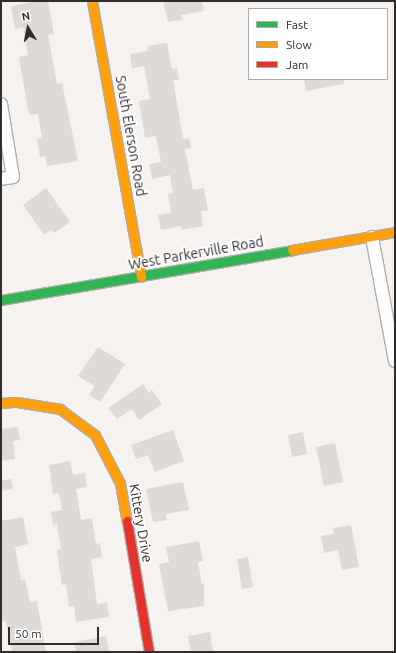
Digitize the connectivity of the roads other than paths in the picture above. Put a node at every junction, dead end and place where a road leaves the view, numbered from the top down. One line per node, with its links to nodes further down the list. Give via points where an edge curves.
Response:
1 (92, 1): 6 (street, South Elerson Road)
2 (1, 104): 3 (street)
3 (7, 178)
4 (395, 232): 5 (street, West Parkerville Road)
5 (372, 237): 6 (street, West Parkerville Road); 8 (street)
6 (141, 277): 7 (street, West Parkerville Road)
7 (1, 300)
8 (395, 361)
9 (1, 403): 10 (street, Kittery Drive, via 17,402 60,409 95,435 120,483)
10 (149, 652)

